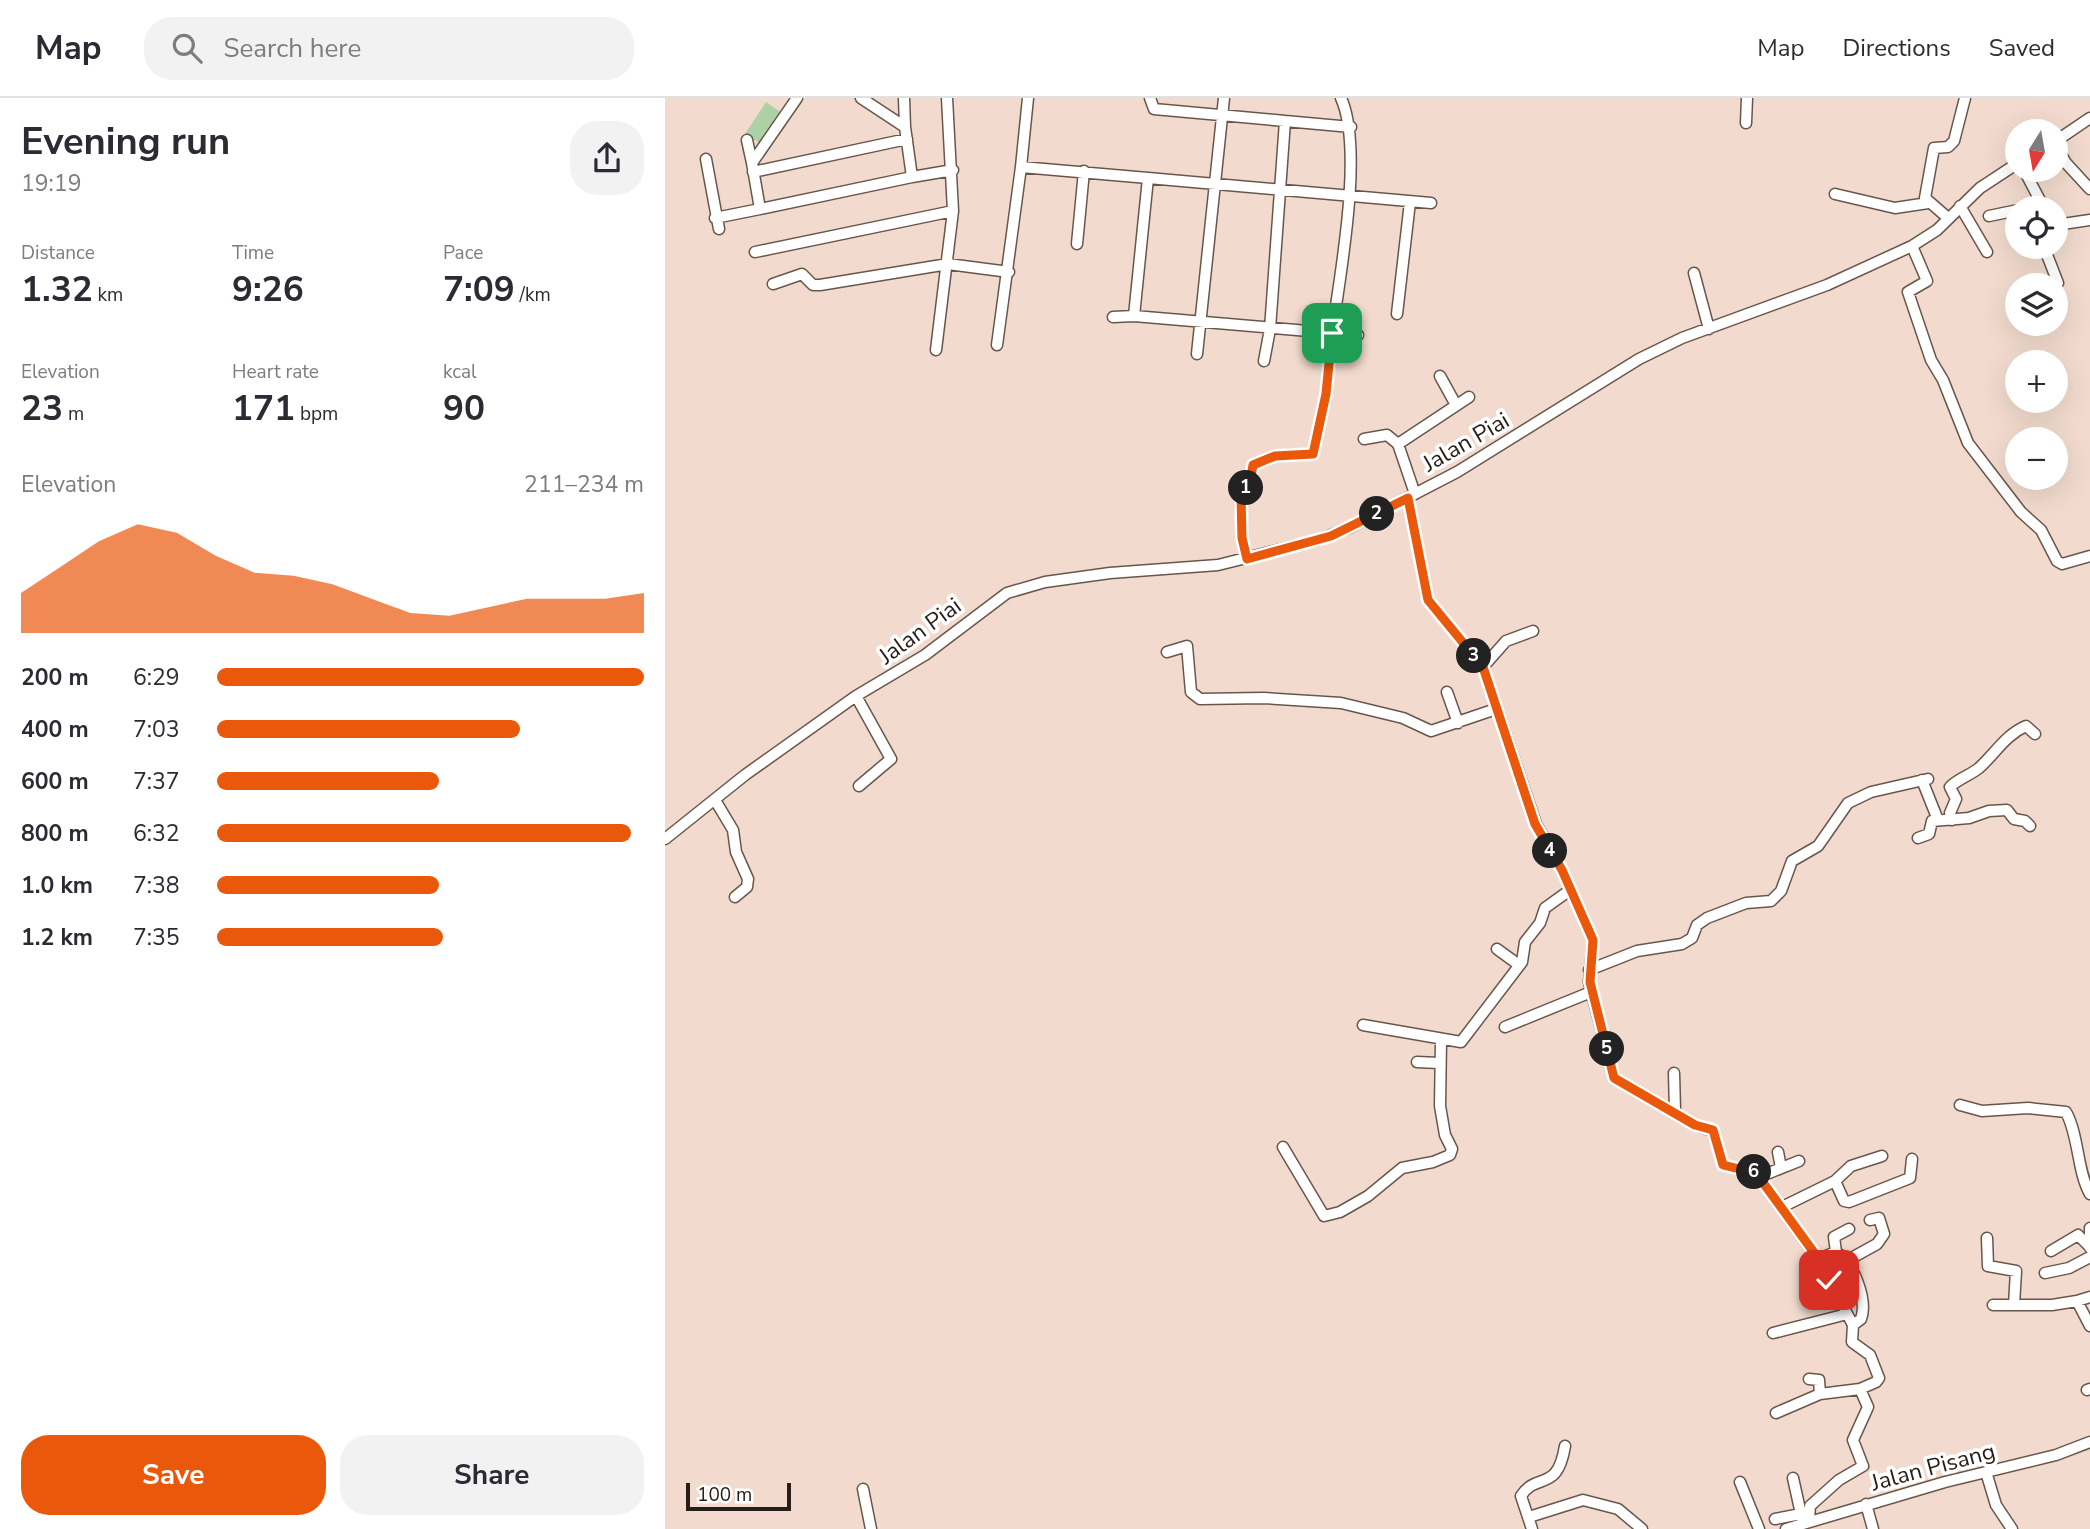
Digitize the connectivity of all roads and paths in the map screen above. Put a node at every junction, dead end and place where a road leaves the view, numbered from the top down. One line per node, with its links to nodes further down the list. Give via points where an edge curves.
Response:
1 (797, 98): 23 (street)
2 (861, 98): 15 (street)
3 (904, 98): 15 (street)
4 (947, 98): 24 (street)
5 (1028, 98): 22 (street)
6 (1150, 98): 11 (street, via 1154,109)
7 (1224, 98): 11 (street)
8 (1341, 98): 16 (street)
9 (1747, 98): 14 (street)
10 (1965, 98): 36 (street, via 1951,145 1934,148 1925,192)
11 (1222, 116): 13 (street); 29 (street)
12 (2090, 118): 17 (street)
13 (1285, 121): 16 (street); 31 (street)
14 (1746, 123)
15 (905, 127): 18 (street)
16 (1351, 127): 33 (street)
17 (2069, 132)
18 (907, 139): 23 (street); 27 (street)
19 (747, 140): 23 (street)
20 (706, 159): 42 (street)
21 (2069, 166): 30 (street)
22 (1021, 167): 25 (street); 52 (street)
23 (752, 168): 38 (street)
24 (953, 170): 27 (street); 39 (street)
25 (1084, 171): 28 (street); 47 (street)
26 (2005, 173): 37 (street, Jalan Piai)
27 (912, 177): 38 (street)
28 (1148, 178): 29 (street); 56 (street)
29 (1216, 184): 31 (street); 58 (street)
30 (2090, 190)
31 (1281, 191): 33 (street); 59 (street)
32 (1835, 194): 36 (street, via 1895,208)
33 (1347, 197): 34 (street); 61 (street)
34 (1410, 202): 35 (street); 55 (street)
35 (1430, 203)
36 (1928, 204): 43 (street)
37 (1960, 206): 43 (street, Jalan Piai); 49 (street)
38 (760, 209): 42 (street)
39 (953, 211): 50 (street); 51 (street)
40 (2005, 213): 41 (street)
41 (1989, 216)
42 (715, 218): 46 (street)
43 (1948, 218): 48 (street, Jalan Piai)
44 (2090, 220): 45 (street)
45 (2068, 223)
46 (719, 229)
47 (1077, 244)
48 (1912, 246): 60 (street, Jalan Piai, via 1806,294); 73 (street, via 1927,281 1908,292 1931,360 1968,443 2021,512 2041,530 2057,561 2062,564)
49 (1987, 251)
50 (755, 252)
51 (947, 264): 52 (street); 54 (street, via 820,285 813,285 802,274); 64 (street)
52 (1009, 272): 63 (street)
53 (1693, 274): 60 (street)
54 (773, 284)
55 (1397, 314)
56 (1134, 316): 57 (street); 58 (street)
57 (1112, 317)
58 (1202, 321): 59 (street); 65 (street)
59 (1270, 329): 61 (street); 66 (street)
60 (1709, 329): 72 (street, Jalan Piai, via 1639,359)
61 (1332, 333): 62 (street); 74 (street, via 1326,394 1313,454 1258,461 1241,493)
62 (1358, 335)
63 (997, 345)
64 (936, 350)
65 (1197, 354)
66 (1264, 361)
67 (1440, 376): 69 (street)
68 (1469, 397): 69 (street)
69 (1456, 405): 71 (street)
70 (1364, 439): 71 (street, via 1387,435)
71 (1398, 444): 72 (street)
72 (1412, 496): 74 (street, Jalan Piai, via 1331,536); 77 (street, via 1428,600)
73 (2090, 556)
74 (1247, 559): 79 (street, Jalan Piai, via 1020,588 997,599 897,674)
75 (1533, 631): 77 (street, via 1506,641)
76 (1167, 652): 81 (street, via 1187,646 1191,692 1200,699 1329,702 1408,720 1431,731)
77 (1483, 667): 80 (street)
78 (1447, 692): 81 (street)
79 (856, 696): 83 (street, via 891,759); 84 (street, Jalan Piai)
80 (1496, 709): 81 (street); 90 (street, via 1535,824)
81 (1458, 723)
82 (2035, 734): 86 (street, via 2026,726 2019,729 1997,746 1982,766 1950,787 1956,799)
83 (859, 786)
84 (715, 800): 89 (street, Jalan Piai); 91 (street, via 733,830 736,852 748,879 747,887)
85 (1938, 820): 86 (street); 88 (street, via 1932,821 1929,834); 94 (street, via 1925,780 1871,792 1848,803 1818,846 1792,861 1781,891 1771,901 1746,903 1707,918 1682,944 1637,951)
86 (1952, 820): 87 (street, via 2000,808)
87 (2030, 826)
88 (1918, 838)
89 (665, 839)
90 (1570, 890): 93 (street, via 1545,908 1525,942); 94 (street, via 1593,940)
91 (735, 897)
92 (1497, 949): 93 (street)
93 (1519, 965): 98 (street, via 1464,1039)
94 (1589, 970): 95 (street)
95 (1591, 992): 97 (street); 103 (street, via 1614,1078)
96 (1363, 1025): 98 (street)
97 (1505, 1027)
98 (1441, 1041): 100 (street)
99 (1417, 1062): 100 (street)
100 (1439, 1063): 104 (street, via 1441,1120 1453,1149 1444,1159 1402,1168 1368,1196 1324,1216)
101 (1674, 1073): 103 (street)
102 (1960, 1105): 112 (street, via 1982,1111 2066,1112)
103 (1675, 1111): 110 (street, via 1695,1125 1713,1130 1723,1165)
104 (1283, 1147)
105 (1778, 1152): 109 (street)
106 (1882, 1156): 111 (street, via 1846,1169)
107 (1912, 1159): 111 (street, via 1910,1178 1849,1202 1844,1201)
108 (1799, 1161): 109 (street)
109 (1781, 1168): 110 (street)
110 (1759, 1177): 113 (street)
111 (1835, 1181): 113 (street)
112 (2090, 1194)
113 (1782, 1207): 123 (street)
114 (1870, 1220): 122 (street, via 1879,1218 1884,1234 1877,1244)
115 (2090, 1228): 118 (street)
116 (1849, 1229): 120 (street, via 1834,1237)
117 (1987, 1238): 129 (street, via 1988,1266 2015,1271)
118 (2090, 1247): 119 (street, via 2078,1235)
119 (2051, 1251)
120 (1836, 1252): 122 (street); 123 (street)
121 (2090, 1257): 125 (street)
122 (1848, 1260): 131 (street, via 1863,1310)
123 (1820, 1263): 124 (street); 130 (street)
124 (1810, 1269)
125 (2045, 1273)
126 (2090, 1297): 127 (street)
127 (2077, 1301): 129 (street); 132 (street)
128 (1993, 1305): 129 (street)
129 (2014, 1305)
130 (1847, 1314): 131 (street); 133 (street)
131 (1853, 1325): 135 (street, via 1852,1342 1870,1355 1879,1378)
132 (2090, 1326)
133 (1773, 1333)
134 (1809, 1379): 136 (street, via 1819,1380)
135 (1860, 1389): 136 (street); 147 (street, via 1868,1406 1853,1445 1863,1466 1810,1506)
136 (1820, 1394): 137 (street)
137 (1776, 1413)
138 (2090, 1442): 140 (street, Jalan Pisang)
139 (1565, 1446): 145 (street, via 1556,1473 1522,1493 1521,1504)
140 (1986, 1472): 144 (street, Jalan Pisang); 154 (street, via 1996,1505)
141 (1793, 1478): 147 (street)
142 (1740, 1482): 151 (street)
143 (863, 1489): 148 (street)
144 (1866, 1504): 147 (street, Jalan Pisang); 153 (street)
145 (1529, 1517): 149 (street); 150 (street, via 1583,1500 1618,1509)
146 (1775, 1519): 147 (street)
147 (1804, 1519): 152 (street, Jalan Pisang)
148 (871, 1529)
149 (1532, 1529)
150 (1642, 1529)
151 (1759, 1529)
152 (1786, 1529)
153 (1873, 1529)
154 (2012, 1529)

